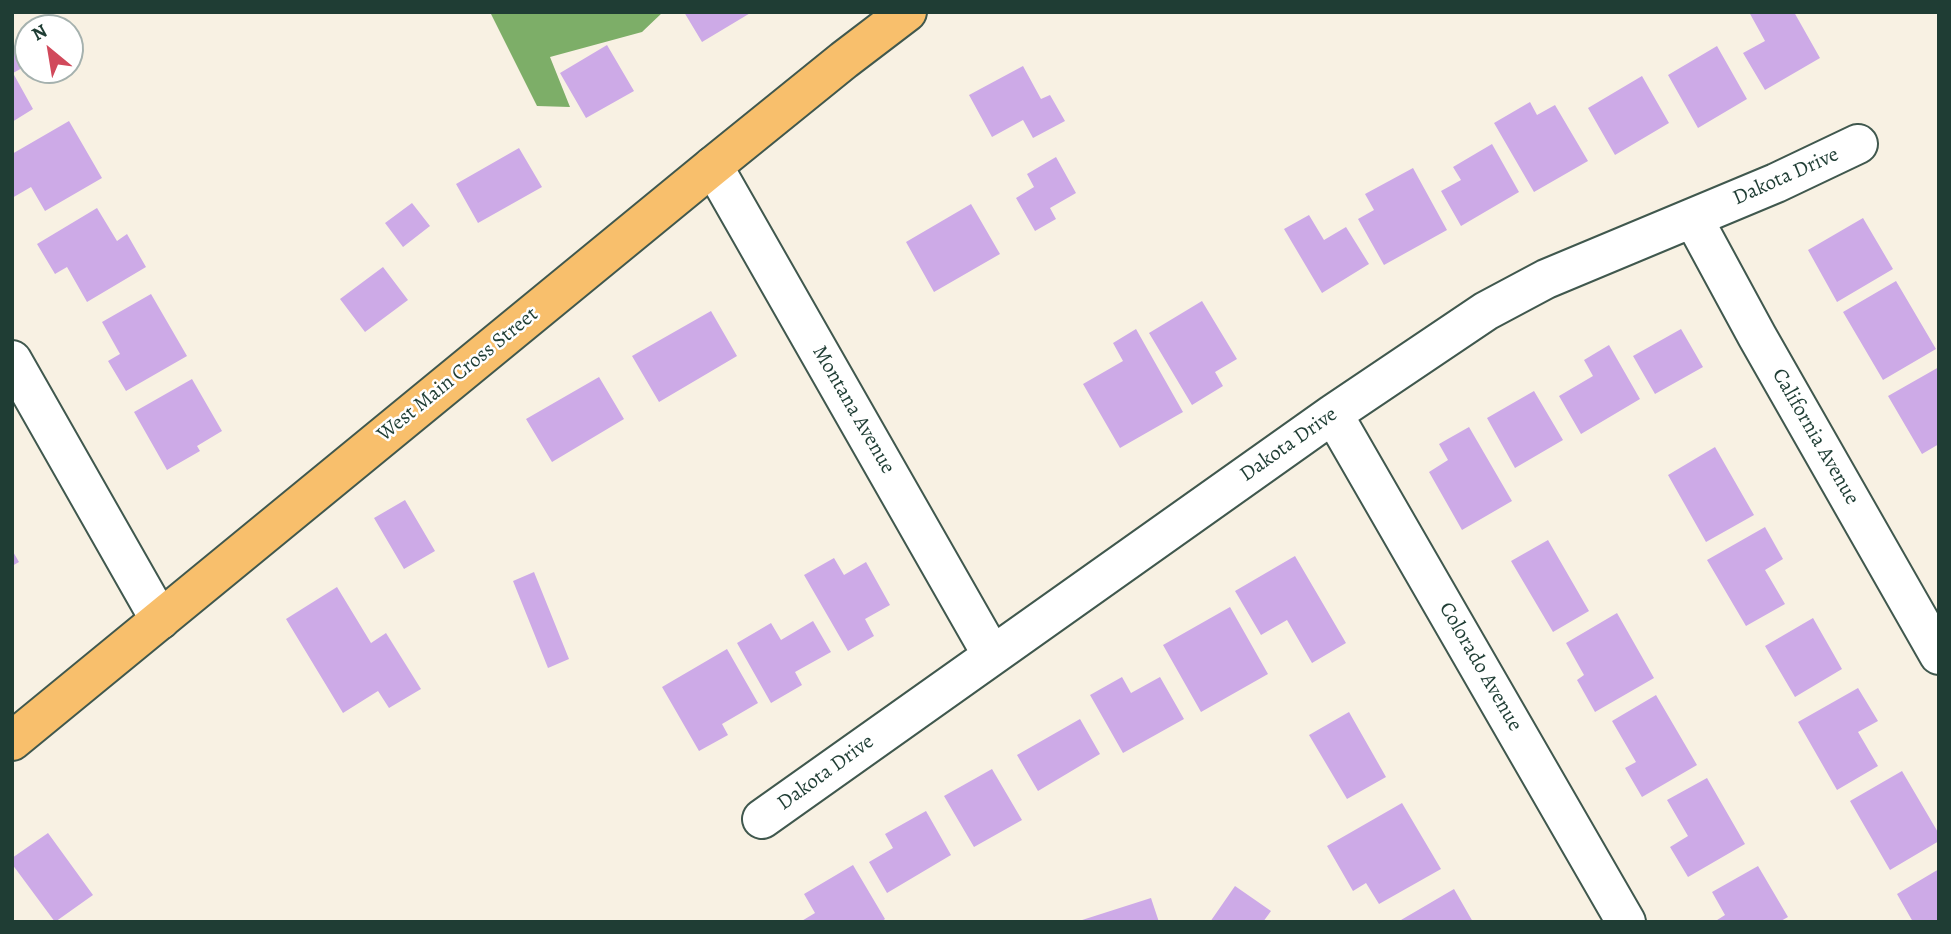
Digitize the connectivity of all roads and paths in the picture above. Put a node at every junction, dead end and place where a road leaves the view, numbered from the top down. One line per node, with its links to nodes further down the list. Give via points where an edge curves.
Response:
1 (907, 12): 3 (main road, West Main Cross Street)
2 (1858, 144): 4 (street, Dakota Drive)
3 (713, 166): 7 (main road, West Main Cross Street); 8 (street, Montana Avenue)
4 (1693, 218): 6 (street, Dakota Drive, via 1546,279 1486,311); 9 (street, California Avenue)
5 (12, 360): 7 (street)
6 (1333, 414): 8 (street, Dakota Drive); 12 (street, Colorado Avenue)
7 (160, 620): 10 (main road, West Main Cross Street)
8 (992, 655): 11 (street, Dakota Drive)
9 (1939, 655)
10 (12, 741)
11 (762, 819)
12 (1626, 922)

